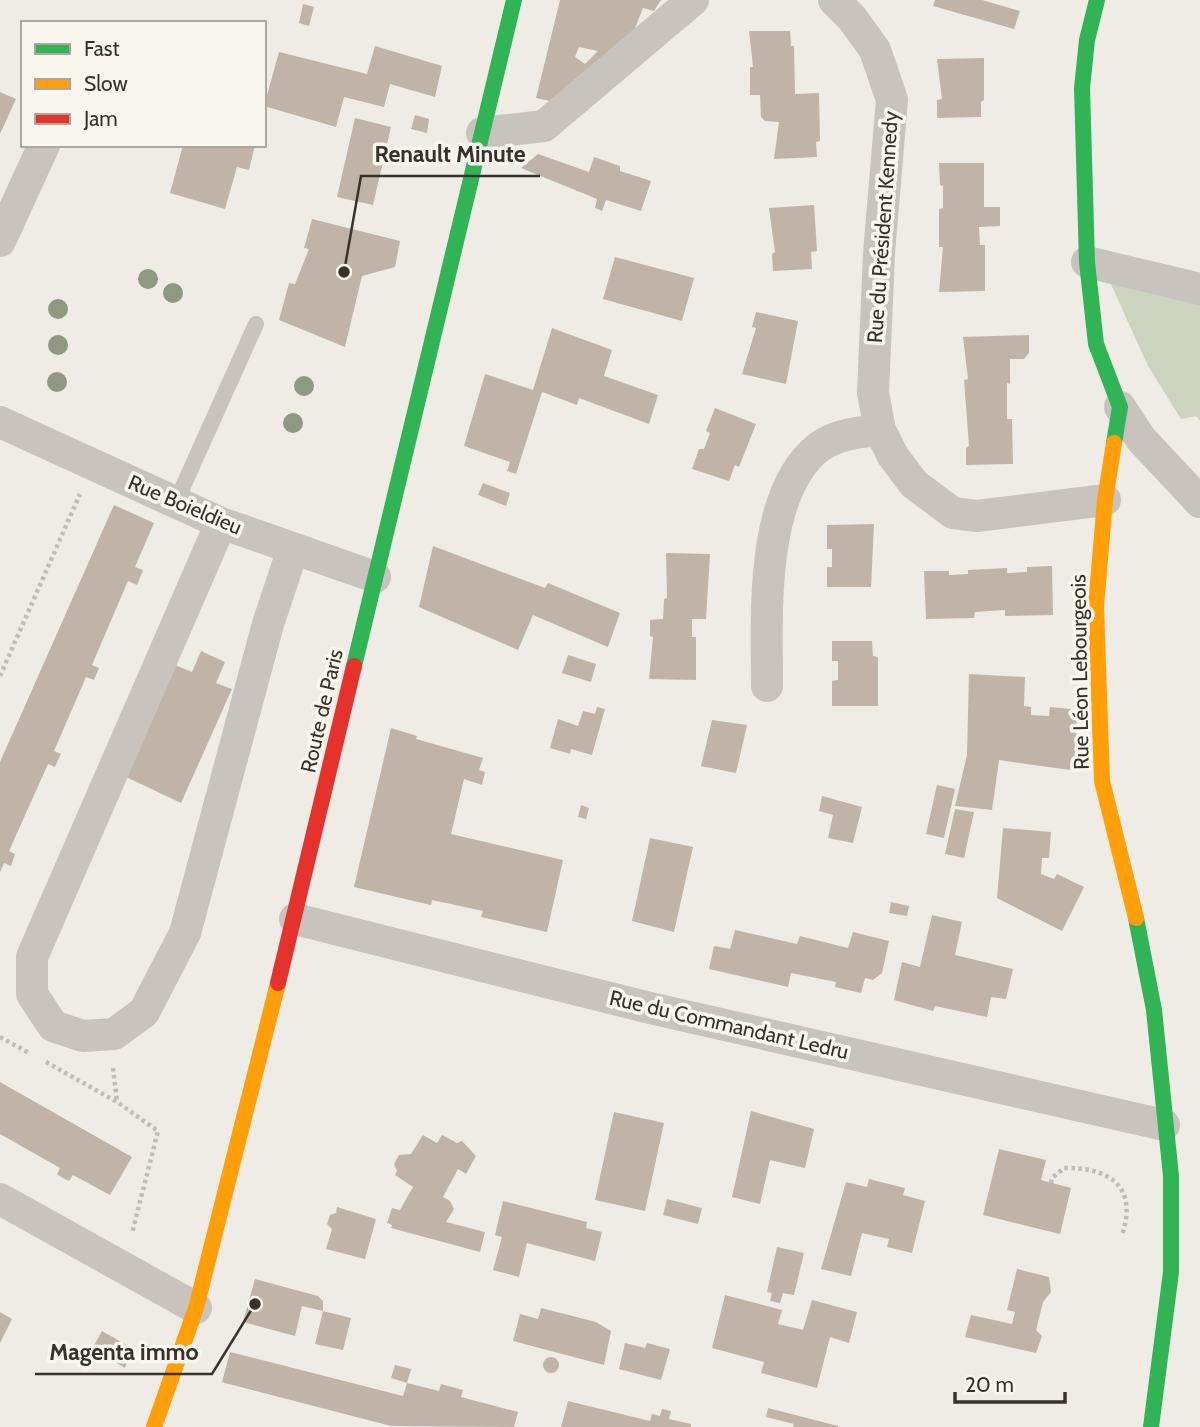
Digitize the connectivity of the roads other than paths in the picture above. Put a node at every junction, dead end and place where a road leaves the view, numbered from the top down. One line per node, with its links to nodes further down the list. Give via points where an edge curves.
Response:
1 (514, 0): 5 (main road, Route de Paris)
2 (693, 0): 5 (street, via 544,126)
3 (834, 0): 13 (street, Rue du Président Kennedy, via 875,50 892,100 873,394)
4 (1097, 0): 8 (main road, via 1082,88)
5 (482, 133): 19 (main road, Route de Paris)
6 (43, 147): 7 (street)
7 (0, 242)
8 (1087, 262): 9 (street); 11 (main road, via 1096,344)
9 (1200, 289)
10 (256, 324): 15 (lane)
11 (1120, 407): 14 (main road, Rue Léon Lebourgeois); 16 (street, via 1141,439)
12 (0, 422): 15 (street, Rue Boieldieu)
13 (880, 430): 14 (street, Rue du Président Kennedy, via 914,484 953,513 978,516); 20 (street, via 849,433 820,447 789,488 768,575)
14 (1105, 500): 22 (main road, Rue Léon Lebourgeois, via 1096,606 1102,781 1154,1010)
15 (176, 502): 17 (street, Rue Boieldieu)
16 (1200, 502)
17 (221, 523): 18 (street, Rue Boieldieu); 18 (street, via 32,957 32,994 53,1026 83,1036 114,1034 144,1012 185,933 268,624)
18 (293, 549): 19 (street, Rue Boieldieu)
19 (375, 578): 21 (main road, Route de Paris)
20 (767, 686)
21 (295, 919): 22 (street, Rue du Commandant Ledru, via 650,1008); 24 (main road, Route de Paris)
22 (1164, 1125): 26 (main road, Rue Léon Lebourgeois, via 1171,1176 1171,1272)
23 (0, 1199): 24 (street)
24 (196, 1308): 25 (main road, Route de Paris)
25 (154, 1427)
26 (1151, 1427)

